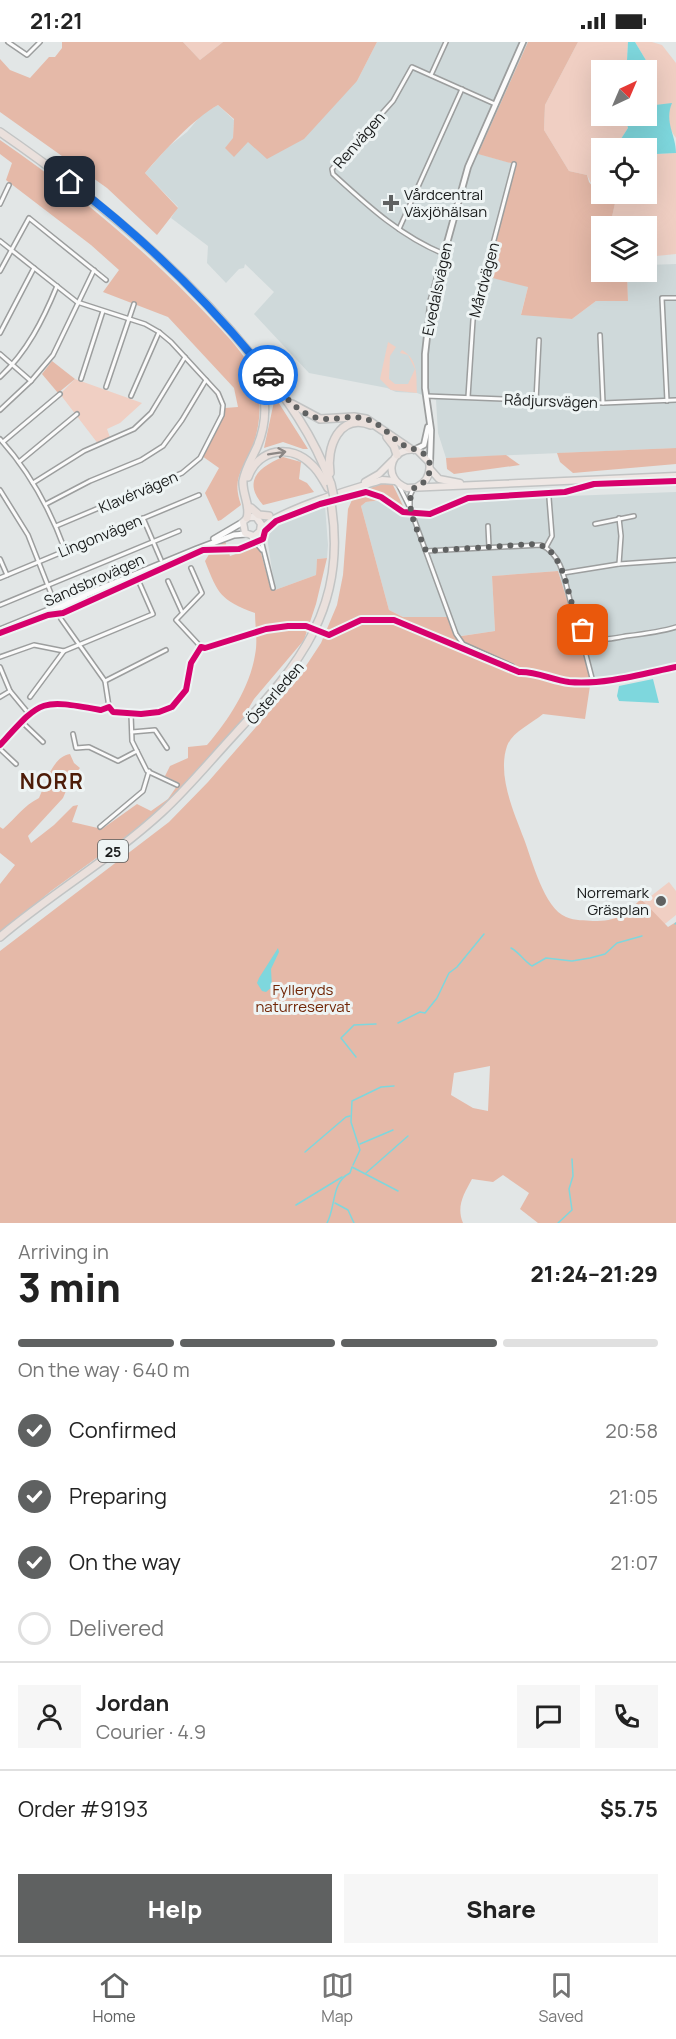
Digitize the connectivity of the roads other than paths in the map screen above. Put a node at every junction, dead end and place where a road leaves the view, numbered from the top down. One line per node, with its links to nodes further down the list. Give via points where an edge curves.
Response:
1 (8, 42): 2 (street, via 27,55)
2 (40, 42)
3 (446, 42): 5 (street)
4 (523, 42): 7 (street, Evedalsvägen)
5 (431, 75): 6 (street, Renvägen); 12 (street, Renvägen, via 412,67 393,101 332,171 370,208)
6 (462, 89): 7 (street, Renvägen); 12 (street)
7 (495, 104): 15 (street, Evedalsvägen, via 468,167)
8 (0, 133): 30 (highway, via 136,239 200,301); 42 (highway, via 86,194 151,249 220,319)
9 (514, 164): 43 (street, Mårdvägen, via 473,321)
10 (9, 185): 11 (street)
11 (0, 203)
12 (399, 229): 15 (street, Renvägen)
13 (0, 241): 14 (street, Klavérvägen)
14 (11, 249): 16 (street, Klavérvägen); 17 (street, via 29,218); 18 (street)
15 (444, 254): 41 (street, Evedalsvägen, via 427,324)
16 (34, 268): 20 (street, Klavérvägen); 27 (street)
17 (94, 270): 19 (street); 22 (street)
18 (0, 271)
19 (106, 280)
20 (57, 286): 22 (street, Klavérvägen); 33 (street, via 38,329)
21 (676, 298): 46 (street, via 662,298)
22 (80, 303): 24 (street, Klavérvägen); 37 (street, via 58,347)
23 (134, 304): 25 (street)
24 (103, 311): 25 (street, Klavérvägen); 35 (street)
25 (129, 319): 26 (street, Klavérvägen); 38 (street)
26 (159, 332): 32 (street, Klavérvägen); 40 (street)
27 (0, 333)
28 (600, 335): 47 (street)
29 (539, 340): 45 (street)
30 (246, 353): 60 (highway, 25, via 305,432); 73 (highway, via 261,383 265,414 261,436 243,480 249,511)
31 (0, 354): 33 (street)
32 (185, 357): 36 (street, Klavérvägen); 59 (street, via 143,421 78,454)
33 (13, 365): 34 (street); 37 (street)
34 (0, 377)
35 (81, 379)
36 (206, 380): 65 (street, via 163,446); 75 (street, Klavérvägen, via 218,393 222,415 200,458 173,478)
37 (32, 381): 49 (street)
38 (106, 387)
39 (60, 394): 52 (street)
40 (131, 396)
41 (426, 396): 43 (street, Rådjursvägen); 48 (street, Evedalsvägen)
42 (284, 397): 53 (highway, via 314,417 370,420); 60 (highway, 25, via 314,442)
43 (468, 398): 45 (street, Rådjursvägen)
44 (676, 400): 46 (street, Rådjursvägen)
45 (536, 401): 47 (street, Rådjursvägen)
46 (667, 401): 47 (street, Rådjursvägen)
47 (603, 403)
48 (428, 406): 53 (street, Evedalsvägen, via 426,441 420,448); 56 (street, Evedalsvägen)
49 (0, 410)
50 (77, 414): 55 (street)
51 (0, 439): 52 (street)
52 (3, 442): 55 (street)
53 (412, 449): 54 (main road); 56 (main road, via 425,456)
54 (395, 458): 58 (main road, via 391,469); 60 (highway, via 393,443 374,427 359,422 346,425 329,453); 68 (main road, via 365,482)
55 (19, 462): 59 (street)
56 (430, 467): 57 (main road, via 439,479 460,483); 61 (main road, via 425,482)
57 (676, 475): 61 (main road)
58 (396, 482): 61 (main road); 67 (street); 78 (main road, via 382,480 319,500 274,519)
59 (33, 483): 65 (street)
60 (329, 486): 66 (highway, one-way to 60, via 249,476 257,462 274,452 293,452 304,458); 131 (highway, Österleden / 25, bridge, via 339,532 337,572 318,634 300,665 280,691 161,813)
61 (416, 488): 67 (street, via 410,496)
62 (0, 490): 89 (street, via 19,518)
63 (199, 495): 70 (street, Lingonvägen)
64 (549, 498): 82 (street, via 552,535)
65 (46, 504): 75 (street)
66 (251, 508): 68 (highway); 71 (highway)
67 (410, 508): 86 (street)
68 (269, 516): 71 (main road)
69 (634, 516): 72 (street)
70 (143, 518): 80 (street); 84 (street, Lingonvägen)
71 (257, 518): 73 (main road); 78 (main road)
72 (619, 518): 74 (street); 91 (street)
73 (245, 520): 79 (main road, via 242,529); 83 (main road, Sandsbrovägen)
74 (595, 524)
75 (56, 526): 84 (street)
76 (488, 526): 81 (street)
77 (179, 531): 80 (street)
78 (260, 531): 79 (main road); 85 (street)
79 (248, 535): 83 (main road, Sandsbrovägen, via 234,535); 85 (street)
80 (153, 541): 90 (street); 98 (street)
81 (489, 547): 82 (street); 86 (street)
82 (546, 547): 93 (street)
83 (197, 549): 90 (main road, Sandsbrovägen)
84 (65, 550): 89 (street, Lingonvägen)
85 (263, 551): 99 (street)
86 (426, 551): 110 (street, via 463,644)
87 (0, 559): 94 (street)
88 (676, 560): 91 (street)
89 (39, 562): 94 (street, Lingonvägen); 98 (street)
90 (160, 562): 101 (main road, Sandsbrovägen)
91 (619, 564): 93 (street)
92 (191, 568): 102 (street, via 202,593)
93 (563, 573): 105 (street, via 577,622)
94 (7, 575): 95 (street, Lingonvägen)
95 (0, 578)
96 (168, 581): 102 (street)
97 (139, 582): 106 (street, via 153,614)
98 (48, 585): 100 (street); 101 (street)
99 (273, 588)
100 (0, 605)
101 (57, 608): 104 (main road, Sandsbrovägen); 106 (street)
102 (182, 613): 119 (street, via 176,621 201,647 191,663 186,690 177,702 159,712)
103 (676, 627): 105 (street, via 602,639)
104 (0, 630)
105 (590, 636): 113 (street, via 585,651)
106 (81, 645): 108 (street); 112 (street)
107 (166, 650): 112 (street)
108 (64, 651): 109 (street, via 34,645); 116 (street)
109 (0, 657)
110 (512, 666)
111 (0, 667): 114 (street)
112 (105, 681): 117 (street)
113 (593, 682)
114 (10, 691): 115 (street); 118 (street)
115 (0, 697)
116 (30, 697)
117 (109, 707): 118 (street, via 101,710 51,702); 119 (street, via 113,712)
118 (29, 714): 120 (street)
119 (131, 714): 121 (street)
120 (22, 722): 123 (street); 124 (street)
121 (132, 732): 125 (street, via 155,730); 126 (street)
122 (73, 734): 126 (street, via 76,748 89,747 118,761)
123 (43, 742)
124 (0, 747): 127 (street)
125 (168, 748)
126 (137, 751): 128 (street)
127 (16, 764)
128 (149, 771): 129 (street); 130 (street, via 143,791)
129 (177, 785)
130 (100, 826)
131 (0, 937)

